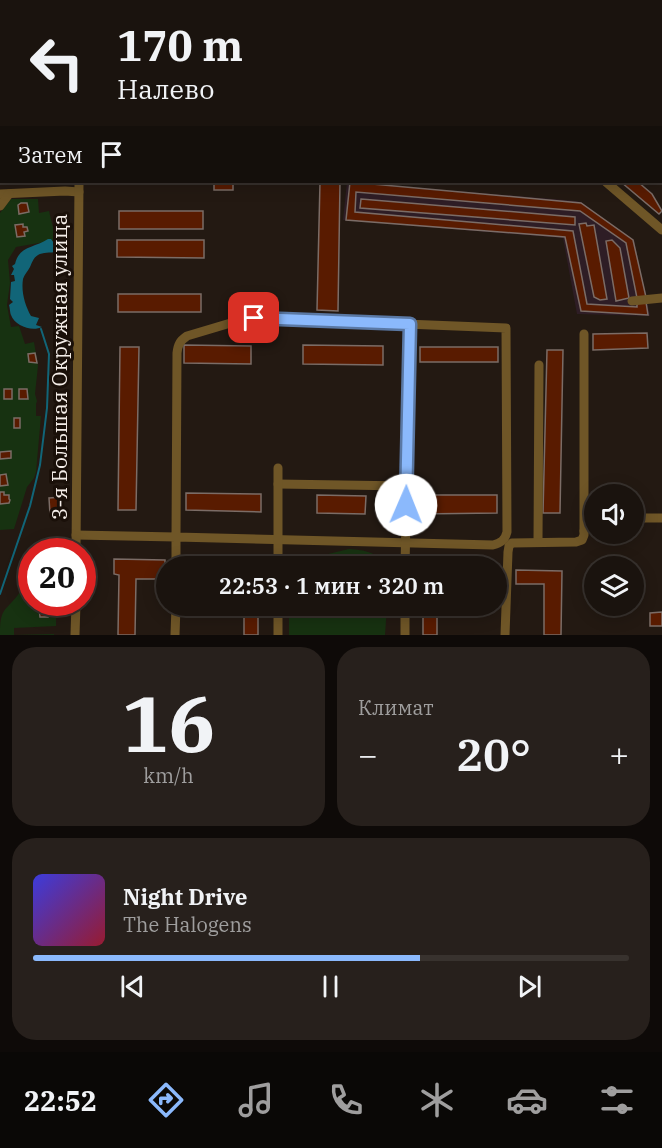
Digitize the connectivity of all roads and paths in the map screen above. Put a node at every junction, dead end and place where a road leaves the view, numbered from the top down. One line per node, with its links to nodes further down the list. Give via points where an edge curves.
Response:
1 (79, 183): 3 (street, 3-я Большая Окружная улица)
2 (607, 183): 6 (street)
3 (79, 192): 4 (street); 19 (street, 3-я Большая Окружная улица)
4 (4, 194): 5 (street)
5 (0, 206)
6 (662, 230)
7 (662, 298): 8 (street)
8 (632, 301)
9 (410, 324): 15 (street); 20 (street, via 254,318 182,339 177,353); 23 (street, via 506,328 507,532 502,541 493,545)
10 (584, 334): 14 (street)
11 (539, 365): 22 (street)
12 (278, 468): 13 (street)
13 (278, 484): 15 (street); 21 (street)
14 (584, 484)
15 (407, 486): 23 (street)
16 (644, 518): 17 (street)
17 (662, 518)
18 (584, 531): 22 (street, via 579,541)
19 (76, 536): 20 (street)
20 (176, 537): 21 (street); 24 (street)
21 (279, 539): 23 (street); 25 (street)
22 (538, 542): 35 (street, via 509,546)
23 (406, 543): 26 (street)
24 (176, 556)
25 (278, 556)
26 (405, 556)
27 (76, 616): 31 (street)
28 (176, 616): 32 (street)
29 (278, 616): 33 (street)
30 (405, 616): 34 (street)
31 (75, 635)
32 (175, 635)
33 (278, 635)
34 (405, 635)
35 (505, 635)

